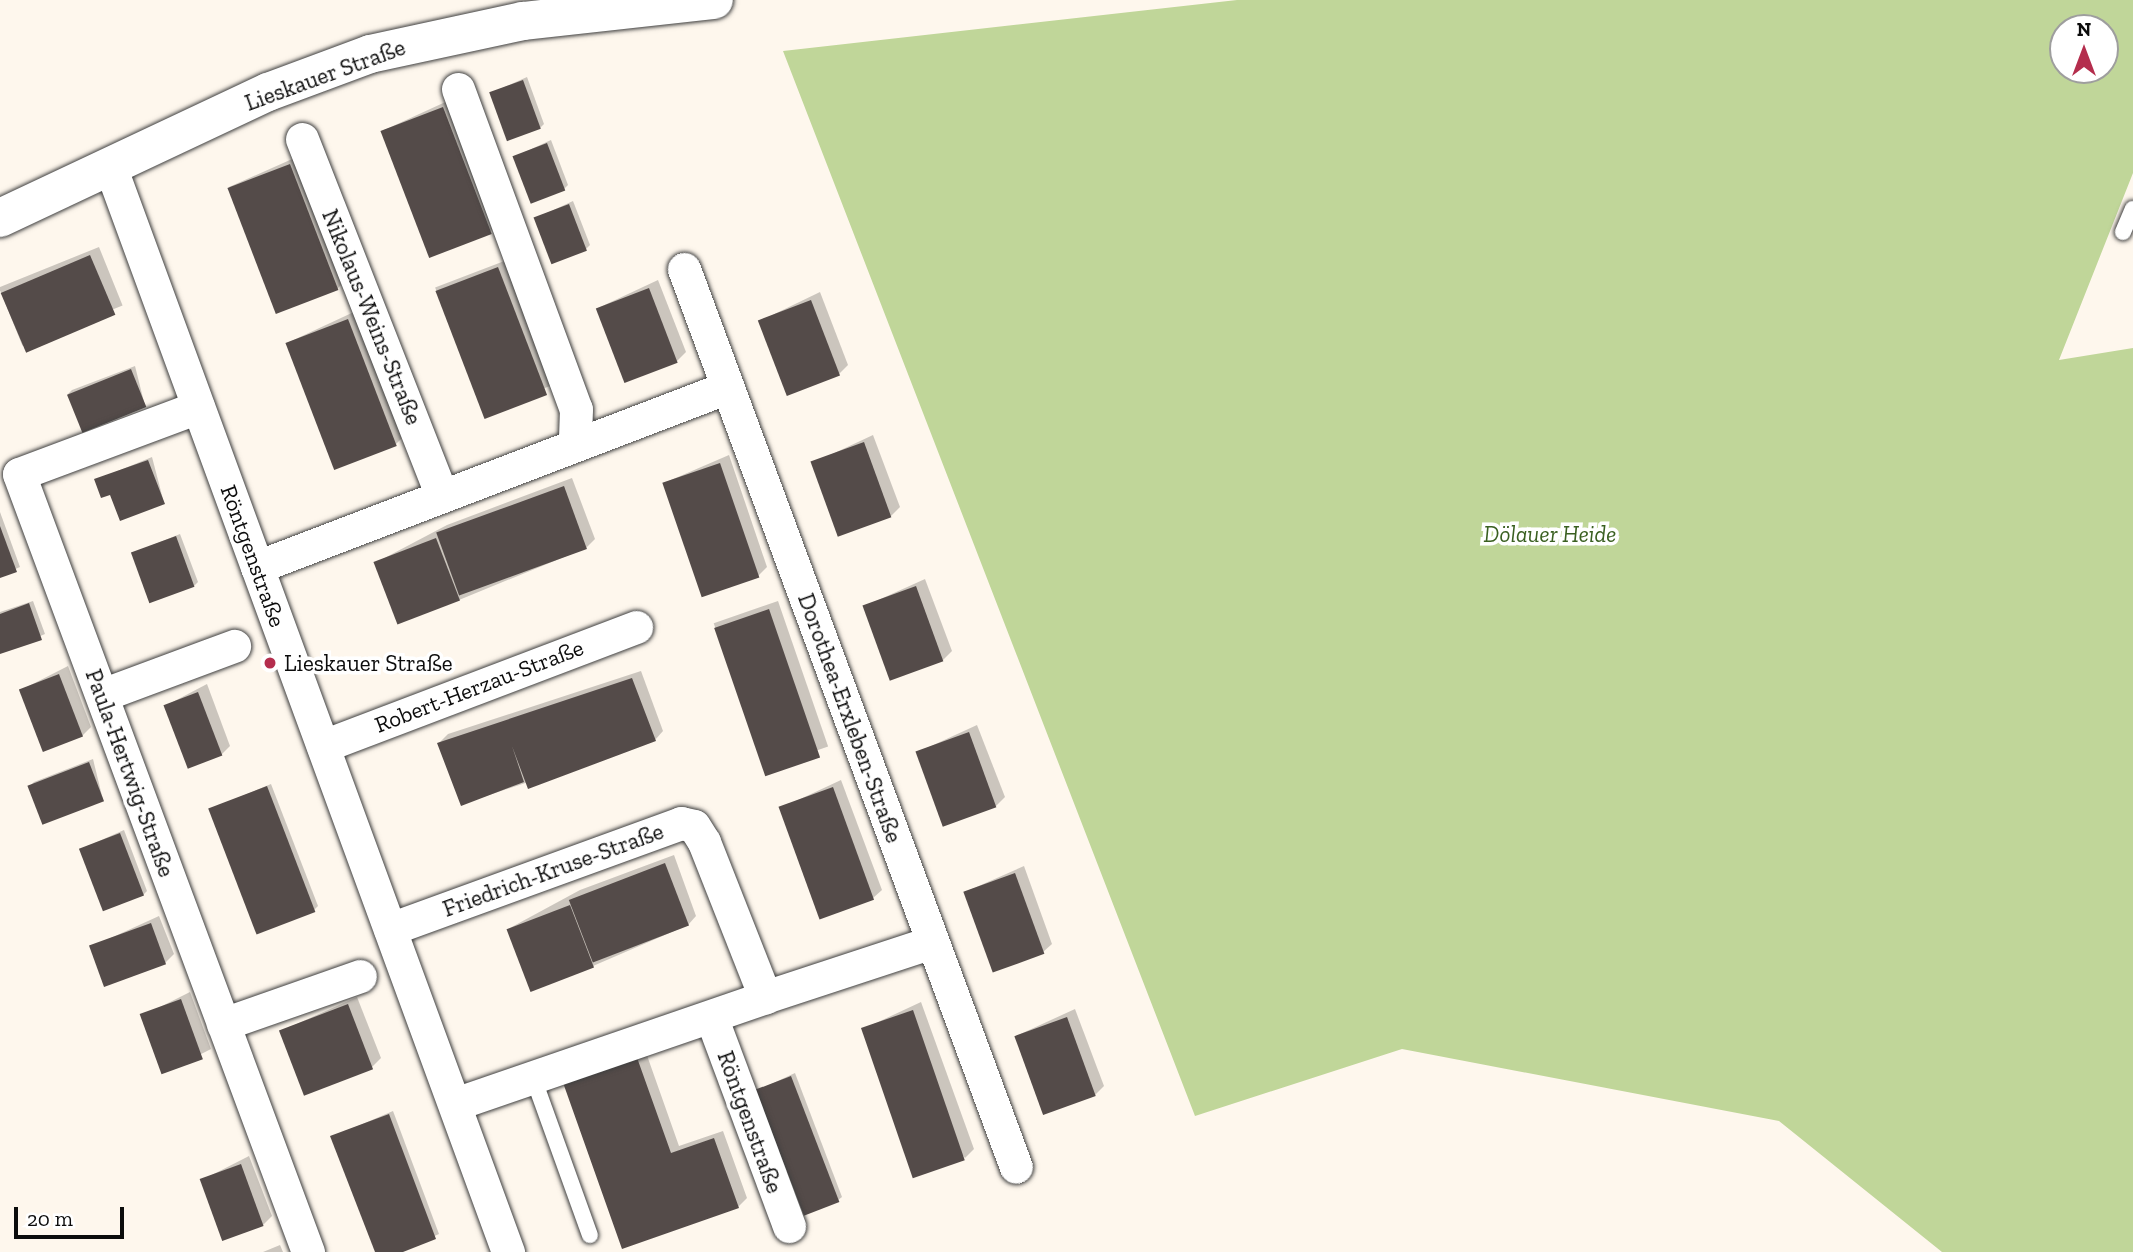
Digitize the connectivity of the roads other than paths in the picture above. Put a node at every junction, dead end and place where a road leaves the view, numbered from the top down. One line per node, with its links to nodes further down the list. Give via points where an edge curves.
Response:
1 (714, 0): 4 (street, Lieskauer Straße, via 523,21 370,54 268,92)
2 (458, 89): 11 (street, via 576,409)
3 (302, 139): 12 (street, Nikolaus-Weins-Straße)
4 (110, 166): 6 (street, Lieskauer Straße); 10 (street, Röntgenstraße)
5 (2133, 209): 7 (lane)
6 (0, 218)
7 (2123, 232)
8 (684, 269): 9 (street, Dorothea-Erxleben-Straße)
9 (728, 387): 11 (street); 19 (street, Dorothea-Erxleben-Straße)
10 (198, 407): 13 (street, Röntgenstraße); 16 (street, Paula-Hertwig-Straße, via 19,474)
11 (575, 445): 12 (street)
12 (442, 496): 13 (street)
13 (257, 567): 17 (street, Röntgenstraße)
14 (636, 627): 17 (street, Robert-Herzau-Straße)
15 (234, 646): 16 (street)
16 (102, 695): 23 (street, Paula-Hertwig-Straße)
17 (323, 746): 18 (street, Röntgenstraße)
18 (390, 929): 21 (street, Friedrich-Kruse-Straße, via 681,823 694,825); 25 (street, Röntgenstraße)
19 (932, 942): 21 (street); 26 (street, Dorothea-Erxleben-Straße)
20 (360, 976): 23 (street)
21 (765, 997): 22 (street)
22 (712, 1019): 24 (street); 27 (street, Röntgenstraße)
23 (223, 1024): 29 (street, Paula-Hertwig-Straße)
24 (533, 1077): 25 (street); 28 (lane)
25 (455, 1104): 30 (street, Röntgenstraße)
26 (1016, 1167)
27 (789, 1226)
28 (590, 1235)
29 (308, 1252)
30 (508, 1252)

